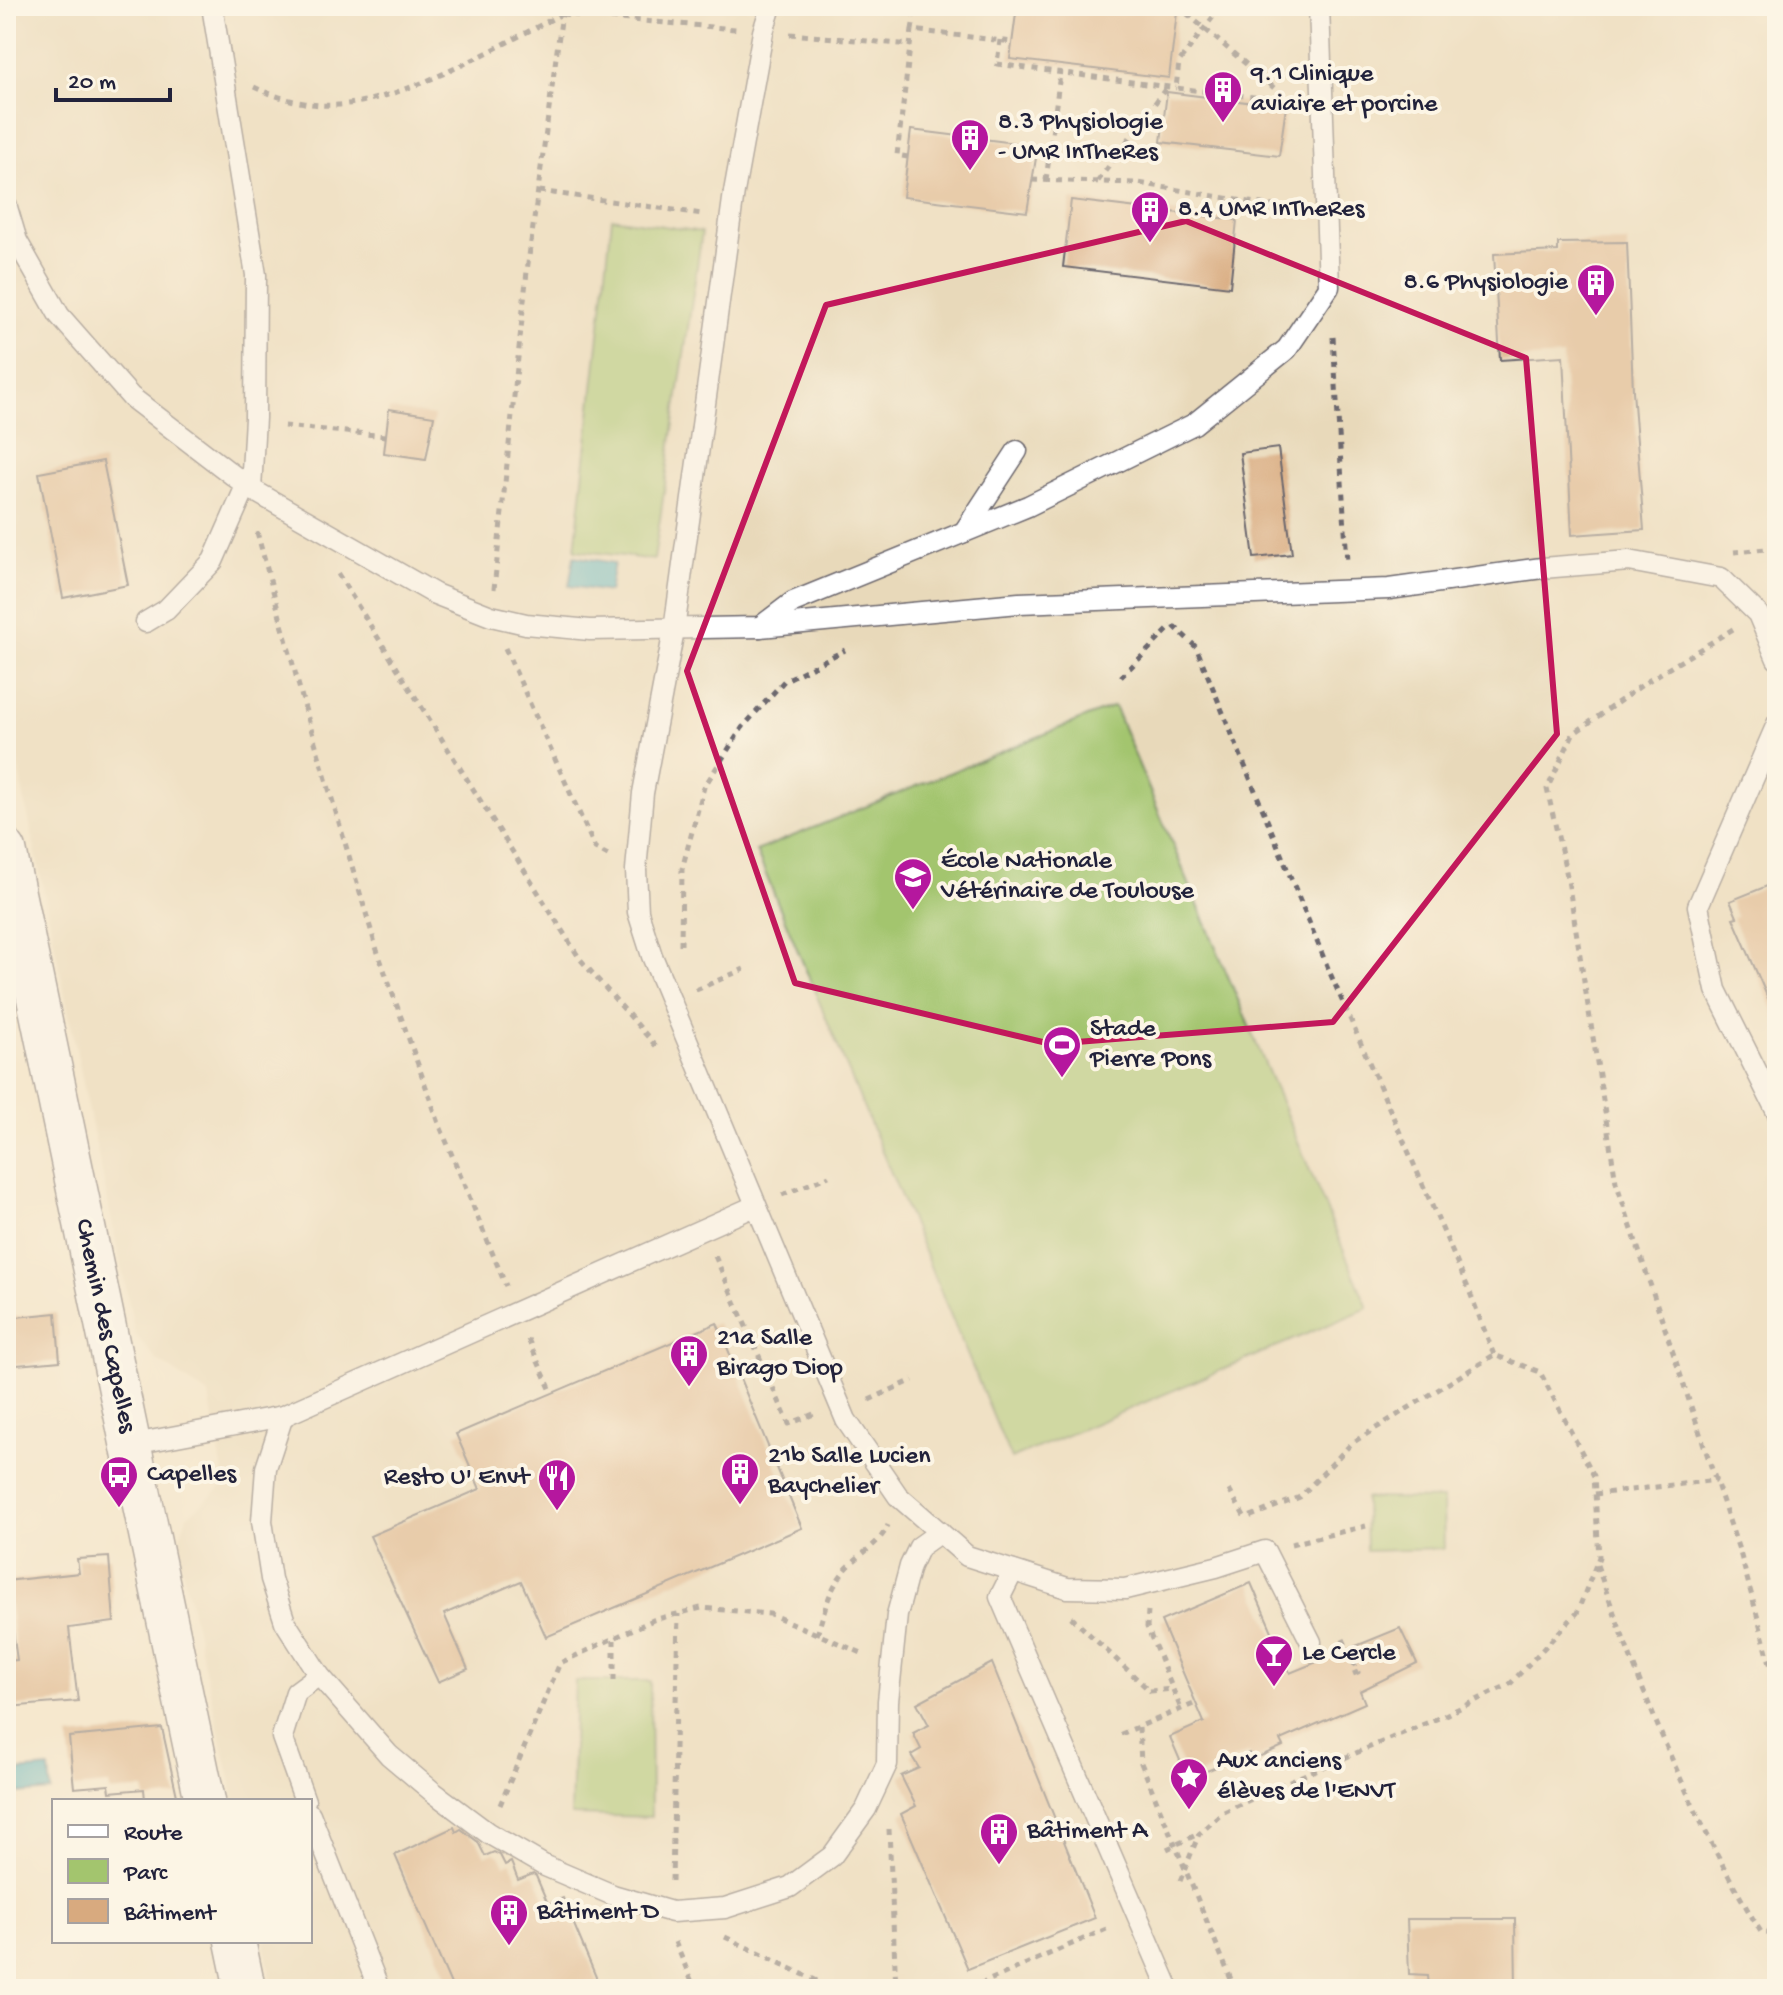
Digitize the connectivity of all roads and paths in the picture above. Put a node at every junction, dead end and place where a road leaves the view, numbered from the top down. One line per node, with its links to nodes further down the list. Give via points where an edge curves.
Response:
1 (212, 6): 16 (lane)
2 (550, 6): 8 (path)
3 (563, 6): 8 (path)
4 (771, 6): 12 (lane)
5 (1178, 6): 10 (path)
6 (1319, 6): 21 (lane)
7 (1234, 8): 10 (path, via 1216,13)
8 (562, 14): 12 (path); 16 (path, via 382,97 338,105 303,104 263,92); 26 (path)
9 (914, 18): 11 (path)
10 (1206, 28): 19 (path, via 1179,62); 20 (path)
11 (912, 30): 13 (path); 15 (path)
12 (763, 32): 15 (path); 29 (lane)
13 (1000, 40): 14 (path); 17 (path, via 997,64)
14 (1012, 42)
15 (911, 45): 22 (path, via 897,155)
16 (222, 68): 31 (lane, via 256,275)
17 (1060, 74): 18 (path); 24 (path)
18 (1166, 88): 19 (path); 25 (path)
19 (1176, 88): 20 (path)
20 (1289, 101): 21 (path)
21 (1323, 105): 28 (lane)
22 (908, 157)
23 (1032, 180): 24 (path)
24 (1046, 180): 25 (path)
25 (1098, 182): 28 (path, via 1138,183)
26 (539, 191): 29 (path); 40 (path)
27 (6, 204): 34 (lane, via 17,241 59,315 131,397)
28 (1327, 215): 30 (lane)
29 (730, 218): 44 (lane)
30 (1329, 276): 35 (lane, via 1329,287 1287,349 1194,424); 37 (path)
31 (255, 424): 32 (path); 34 (lane)
32 (386, 436)
33 (1017, 451): 35 (lane)
34 (249, 488): 40 (lane, via 435,594); 41 (lane, via 213,561 166,610); 59 (path, via 268,577 377,950 440,1126)
35 (964, 532): 43 (lane, via 793,602)
36 (338, 572): 54 (path, via 580,959)
37 (1349, 591): 38 (lane); 39 (lane, via 1629,561 1721,578)
38 (1201, 596): 42 (path); 43 (lane, via 1019,603)
39 (1758, 614): 46 (lane); 67 (path, via 1573,734 1547,789 1568,880 1616,1182)
40 (491, 616): 44 (lane, via 590,630); 50 (path, via 595,848)
41 (146, 622)
42 (1173, 625): 47 (path); 60 (path, via 1196,647)
43 (760, 627): 44 (lane)
44 (674, 630): 50 (lane, via 643,793)
45 (849, 647): 51 (path, via 784,681 742,728 704,787 682,869)
46 (1777, 659)
47 (1121, 677)
48 (1777, 724): 55 (lane, via 1698,906 1716,990)
49 (6, 850): 66 (street, Chemin des Capelles)
50 (636, 870): 57 (lane, via 638,912 652,956)
51 (684, 955)
52 (744, 969): 53 (path, via 693,992)
53 (690, 979)
54 (659, 1050)
55 (1777, 1112)
56 (829, 1176): 57 (path)
57 (755, 1206): 58 (lane); 64 (lane)
58 (704, 1229): 59 (lane); 64 (path, via 789,1424)
59 (517, 1312): 62 (path); 65 (lane)
60 (1494, 1355): 69 (path, via 1540,1372 1594,1476); 72 (path, via 1352,1443 1300,1497)
61 (913, 1380): 63 (path)
62 (552, 1393)
63 (878, 1396)
64 (839, 1403): 74 (lane, via 898,1496)
65 (283, 1416): 66 (lane); 87 (lane, via 266,1468 262,1521 271,1579 285,1622)
66 (129, 1447): 96 (street, Chemin des Capelles)
67 (1717, 1480): 69 (path); 90 (path)
68 (1229, 1490): 70 (path)
69 (1595, 1494): 76 (path)
70 (1236, 1503)
71 (881, 1515): 81 (path, via 889,1525 830,1591)
72 (1246, 1518)
73 (1366, 1526): 75 (path)
74 (940, 1532): 77 (lane, via 967,1556); 85 (lane, via 919,1547 910,1566)
75 (1265, 1551): 78 (lane); 84 (lane)
76 (1596, 1564): 100 (path, via 1577,1613 1510,1684 1236,1806); 107 (path, via 1629,1656 1730,1882 1761,1932)
77 (1013, 1571): 79 (lane); 106 (lane, via 1000,1597)
78 (1165, 1579): 79 (lane, via 1125,1589 1067,1588); 89 (path, via 1149,1603 1147,1627)
79 (1045, 1581): 89 (path, via 1054,1601 1150,1691)
80 (678, 1614): 81 (path, via 701,1608 770,1614); 83 (path); 105 (path)
81 (817, 1635): 85 (path)
82 (1343, 1639): 86 (path, via 1358,1672)
83 (614, 1640): 88 (path); 99 (path, via 560,1663)
84 (1311, 1642)
85 (891, 1664): 95 (lane)
86 (1353, 1674)
87 (319, 1675): 97 (lane, via 296,1692 282,1737); 99 (lane, via 389,1755)
88 (614, 1681)
89 (1173, 1689): 92 (path)
90 (1777, 1689)
91 (1196, 1703): 92 (path)
92 (1181, 1709): 93 (path)
93 (1139, 1727): 94 (path); 101 (path, via 1141,1763)
94 (1121, 1734)
95 (887, 1764): 105 (lane, via 866,1809 832,1856 790,1887 725,1908); 113 (path)
96 (205, 1799)
97 (304, 1799)
98 (312, 1819): 110 (lane)
99 (488, 1833): 105 (lane, via 599,1890)
100 (1199, 1834): 101 (path); 103 (path)
101 (1177, 1844): 102 (path); 103 (path)
102 (1167, 1849)
103 (1186, 1867): 104 (path); 116 (path)
104 (1180, 1881)
105 (672, 1912): 111 (path, via 674,1938); 112 (path)
106 (1138, 1916): 114 (path); 115 (lane)
107 (1777, 1933)
108 (235, 1943): 109 (street)
109 (245, 1989)
110 (379, 1989)
111 (695, 1989)
112 (834, 1989)
113 (896, 1989)
114 (969, 1989)
115 (1169, 1989)
116 (1235, 1989)

